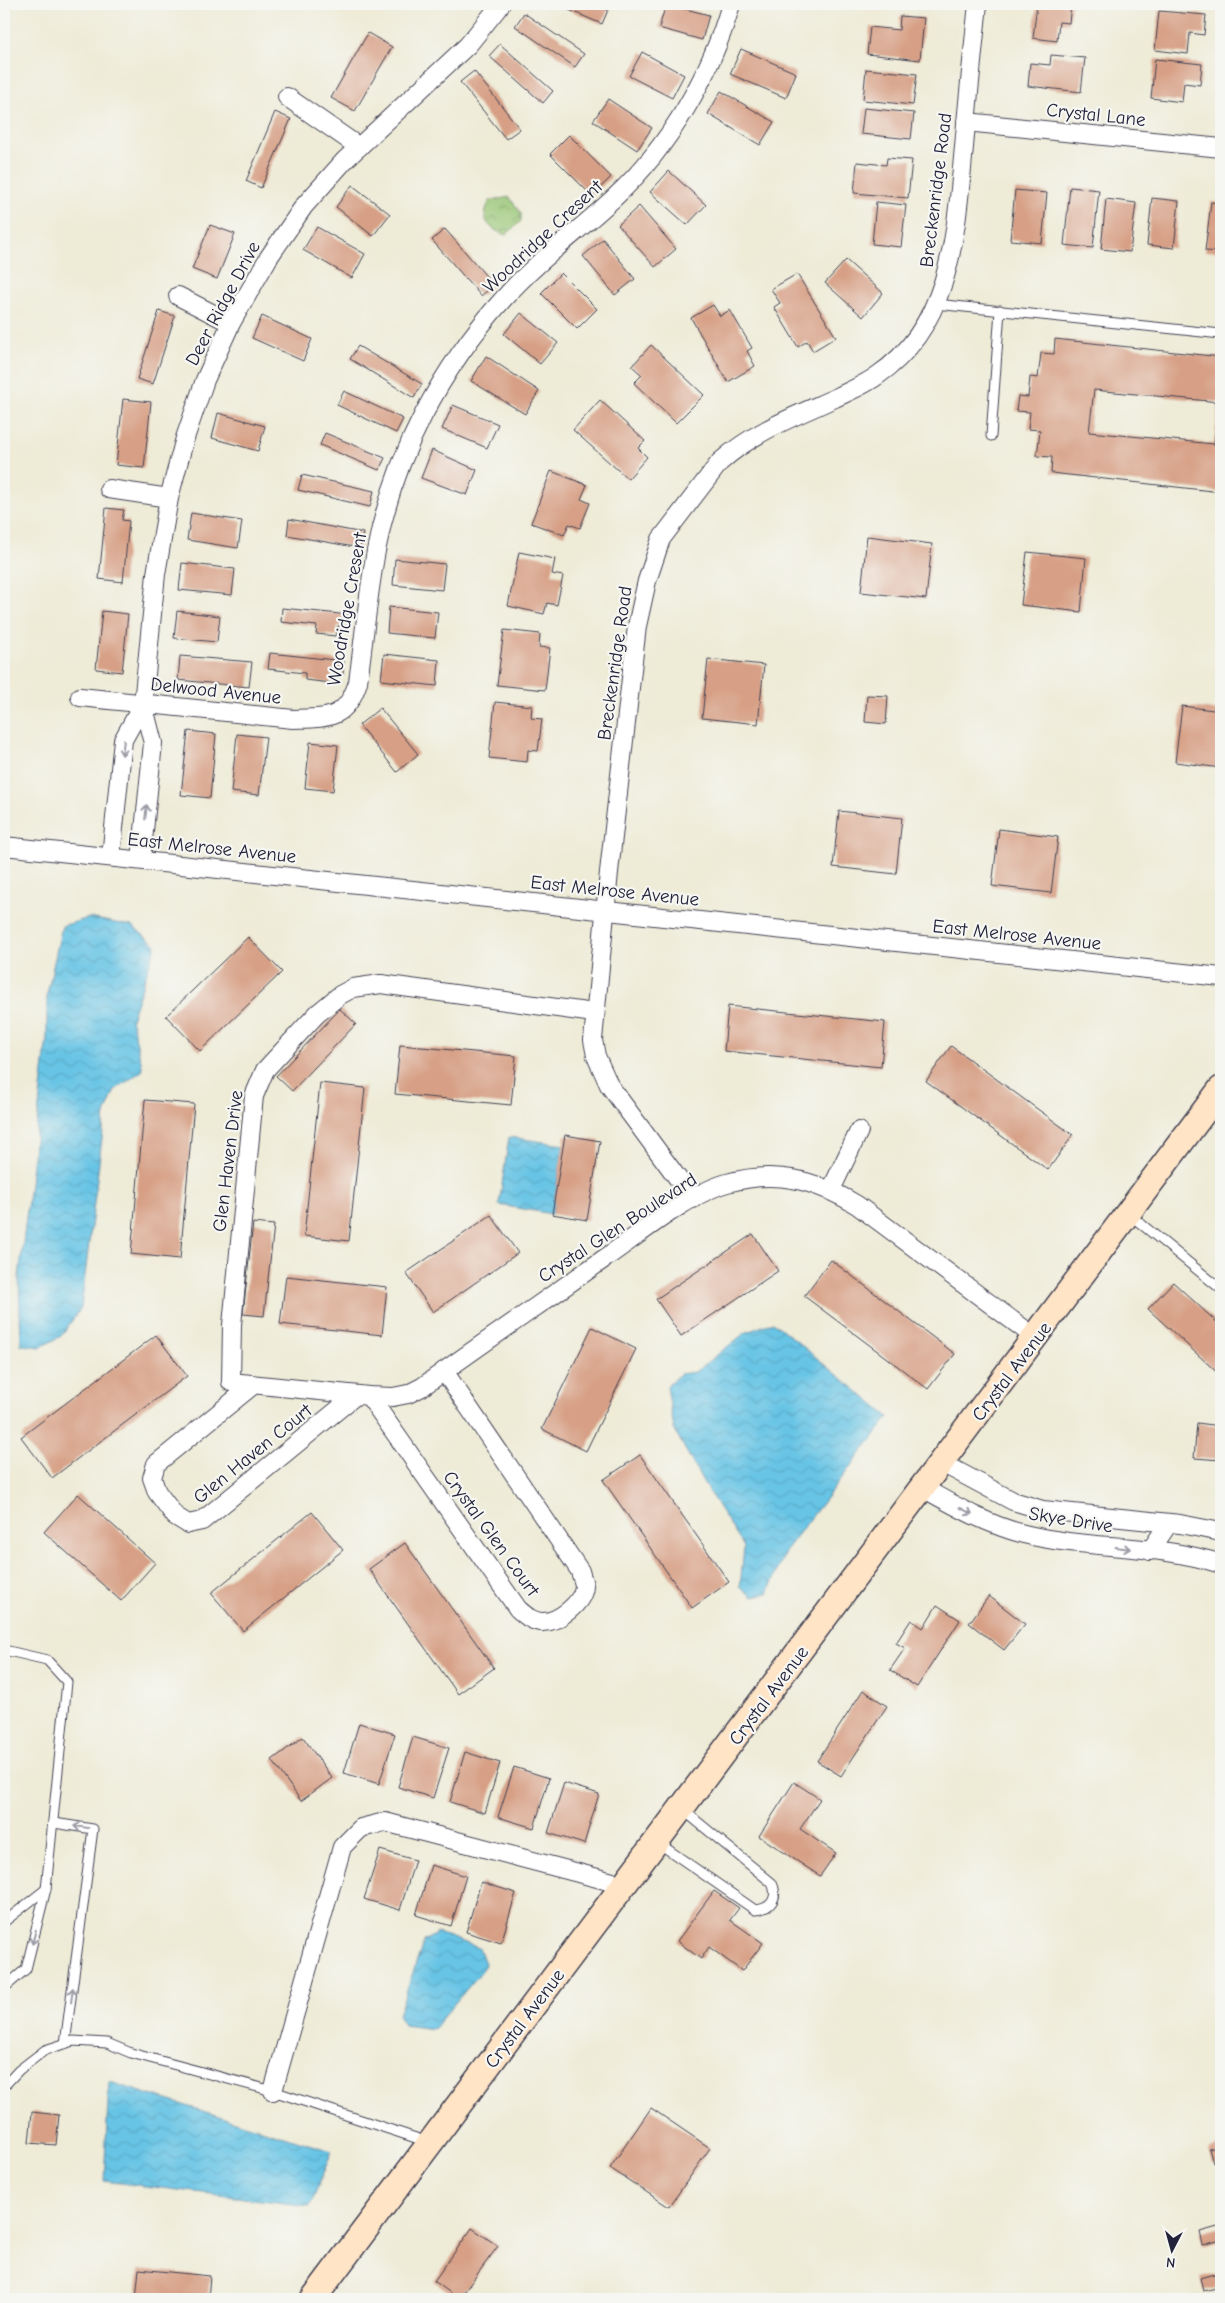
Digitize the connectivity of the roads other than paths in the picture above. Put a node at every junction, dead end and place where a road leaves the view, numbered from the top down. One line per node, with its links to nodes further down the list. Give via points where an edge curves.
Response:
1 (501, 4): 6 (street, Deer Ridge Drive, via 468,45)
2 (731, 4): 18 (street, Woodridge Cresent, via 706,71 675,124 647,161 617,196 504,298 466,345 433,395 412,436 391,492 376,550 358,682)
3 (978, 4): 5 (street, Breckenridge Road)
4 (287, 97): 6 (street)
5 (966, 122): 7 (street, Crystal Lane); 9 (street, Breckenridge Road, via 956,231 947,275)
6 (359, 147): 11 (street, Deer Ridge Drive, via 304,206 269,257)
7 (1221, 148)
8 (178, 296): 11 (street)
9 (936, 304): 10 (lane); 22 (street, Breckenridge Road, via 922,330 881,374 771,426 732,451 700,486 661,539 637,626)
10 (1000, 310): 12 (lane); 13 (lane)
11 (231, 323): 15 (street, Deer Ridge Drive, via 205,380)
12 (1221, 334)
13 (991, 436)
14 (109, 489): 15 (street)
15 (169, 498): 17 (street, Deer Ridge Drive, via 156,574)
16 (80, 697): 17 (street, Delwood Avenue)
17 (142, 704): 18 (street, Delwood Avenue, via 293,719 324,718); 20 (street, Deer Ridge Drive, one-way to 20, via 123,740); 21 (street, Deer Ridge Drive, one-way to 17, via 153,743)
18 (346, 708)
19 (4, 846): 20 (street, East Melrose Avenue)
20 (111, 857): 21 (street, East Melrose Avenue)
21 (141, 860): 22 (street, East Melrose Avenue)
22 (606, 911): 23 (street, East Melrose Avenue); 24 (street, Breckenridge Road)
23 (1221, 977)
24 (594, 1013): 28 (street, Breckenridge Road, via 593,1040 605,1078); 33 (street, Glen Haven Drive, via 381,984 353,988 317,1014 265,1070 254,1096 232,1325)
25 (1221, 1089): 29 (street, Crystal Avenue)
26 (859, 1131): 27 (street)
27 (831, 1190): 28 (street, Crystal Glen Boulevard, via 802,1180 756,1178 726,1183); 31 (street, Crystal Glen Boulevard, via 857,1205)
28 (692, 1199): 32 (street, Crystal Glen Boulevard)
29 (1129, 1214): 30 (lane); 31 (street, Crystal Avenue)
30 (1221, 1289)
31 (1036, 1338): 36 (street, Crystal Avenue)
32 (444, 1371): 35 (street, Crystal Glen Boulevard, via 408,1394); 35 (street, Crystal Glen Court, via 580,1571 584,1585 581,1600 557,1618 542,1622 529,1619 518,1609)
33 (231, 1382): 34 (street, Crystal Glen Boulevard)
34 (253, 1385): 35 (street, Crystal Glen Boulevard); 35 (street, Glen Haven Court, via 156,1464 152,1478 157,1492 175,1516 188,1524 202,1522)
35 (362, 1396)
36 (942, 1463): 37 (street, Crystal Avenue); 38 (street, Skye Drive, via 1014,1501 1043,1510)
37 (923, 1488): 40 (street, Skye Drive, one-way to 40, via 980,1518 1023,1534); 43 (street, Crystal Avenue)
38 (1169, 1523): 39 (street, Skye Drive); 40 (street)
39 (1221, 1532)
40 (1150, 1551): 41 (street, Skye Drive)
41 (1221, 1564)
42 (4, 1650): 44 (lane, via 47,1660 67,1682)
43 (682, 1809): 45 (street, Crystal Avenue); 45 (lane, via 772,1883 776,1892 773,1902 765,1910 755,1910)
44 (54, 1823): 47 (lane); 50 (lane, one-way to 44, via 93,1829)
45 (657, 1842): 46 (street, Crystal Avenue)
46 (624, 1885): 52 (street, via 385,1822 361,1828 342,1846); 53 (street, Crystal Avenue)
47 (46, 1889): 48 (lane); 49 (lane, one-way to 49, via 26,1969)
48 (4, 1922)
49 (4, 1988)
50 (65, 2044): 51 (lane, via 45,2050); 52 (lane, via 106,2043 140,2056)
51 (4, 2086)
52 (272, 2091): 53 (lane)
53 (430, 2143): 54 (street, Crystal Avenue)
54 (313, 2299)

